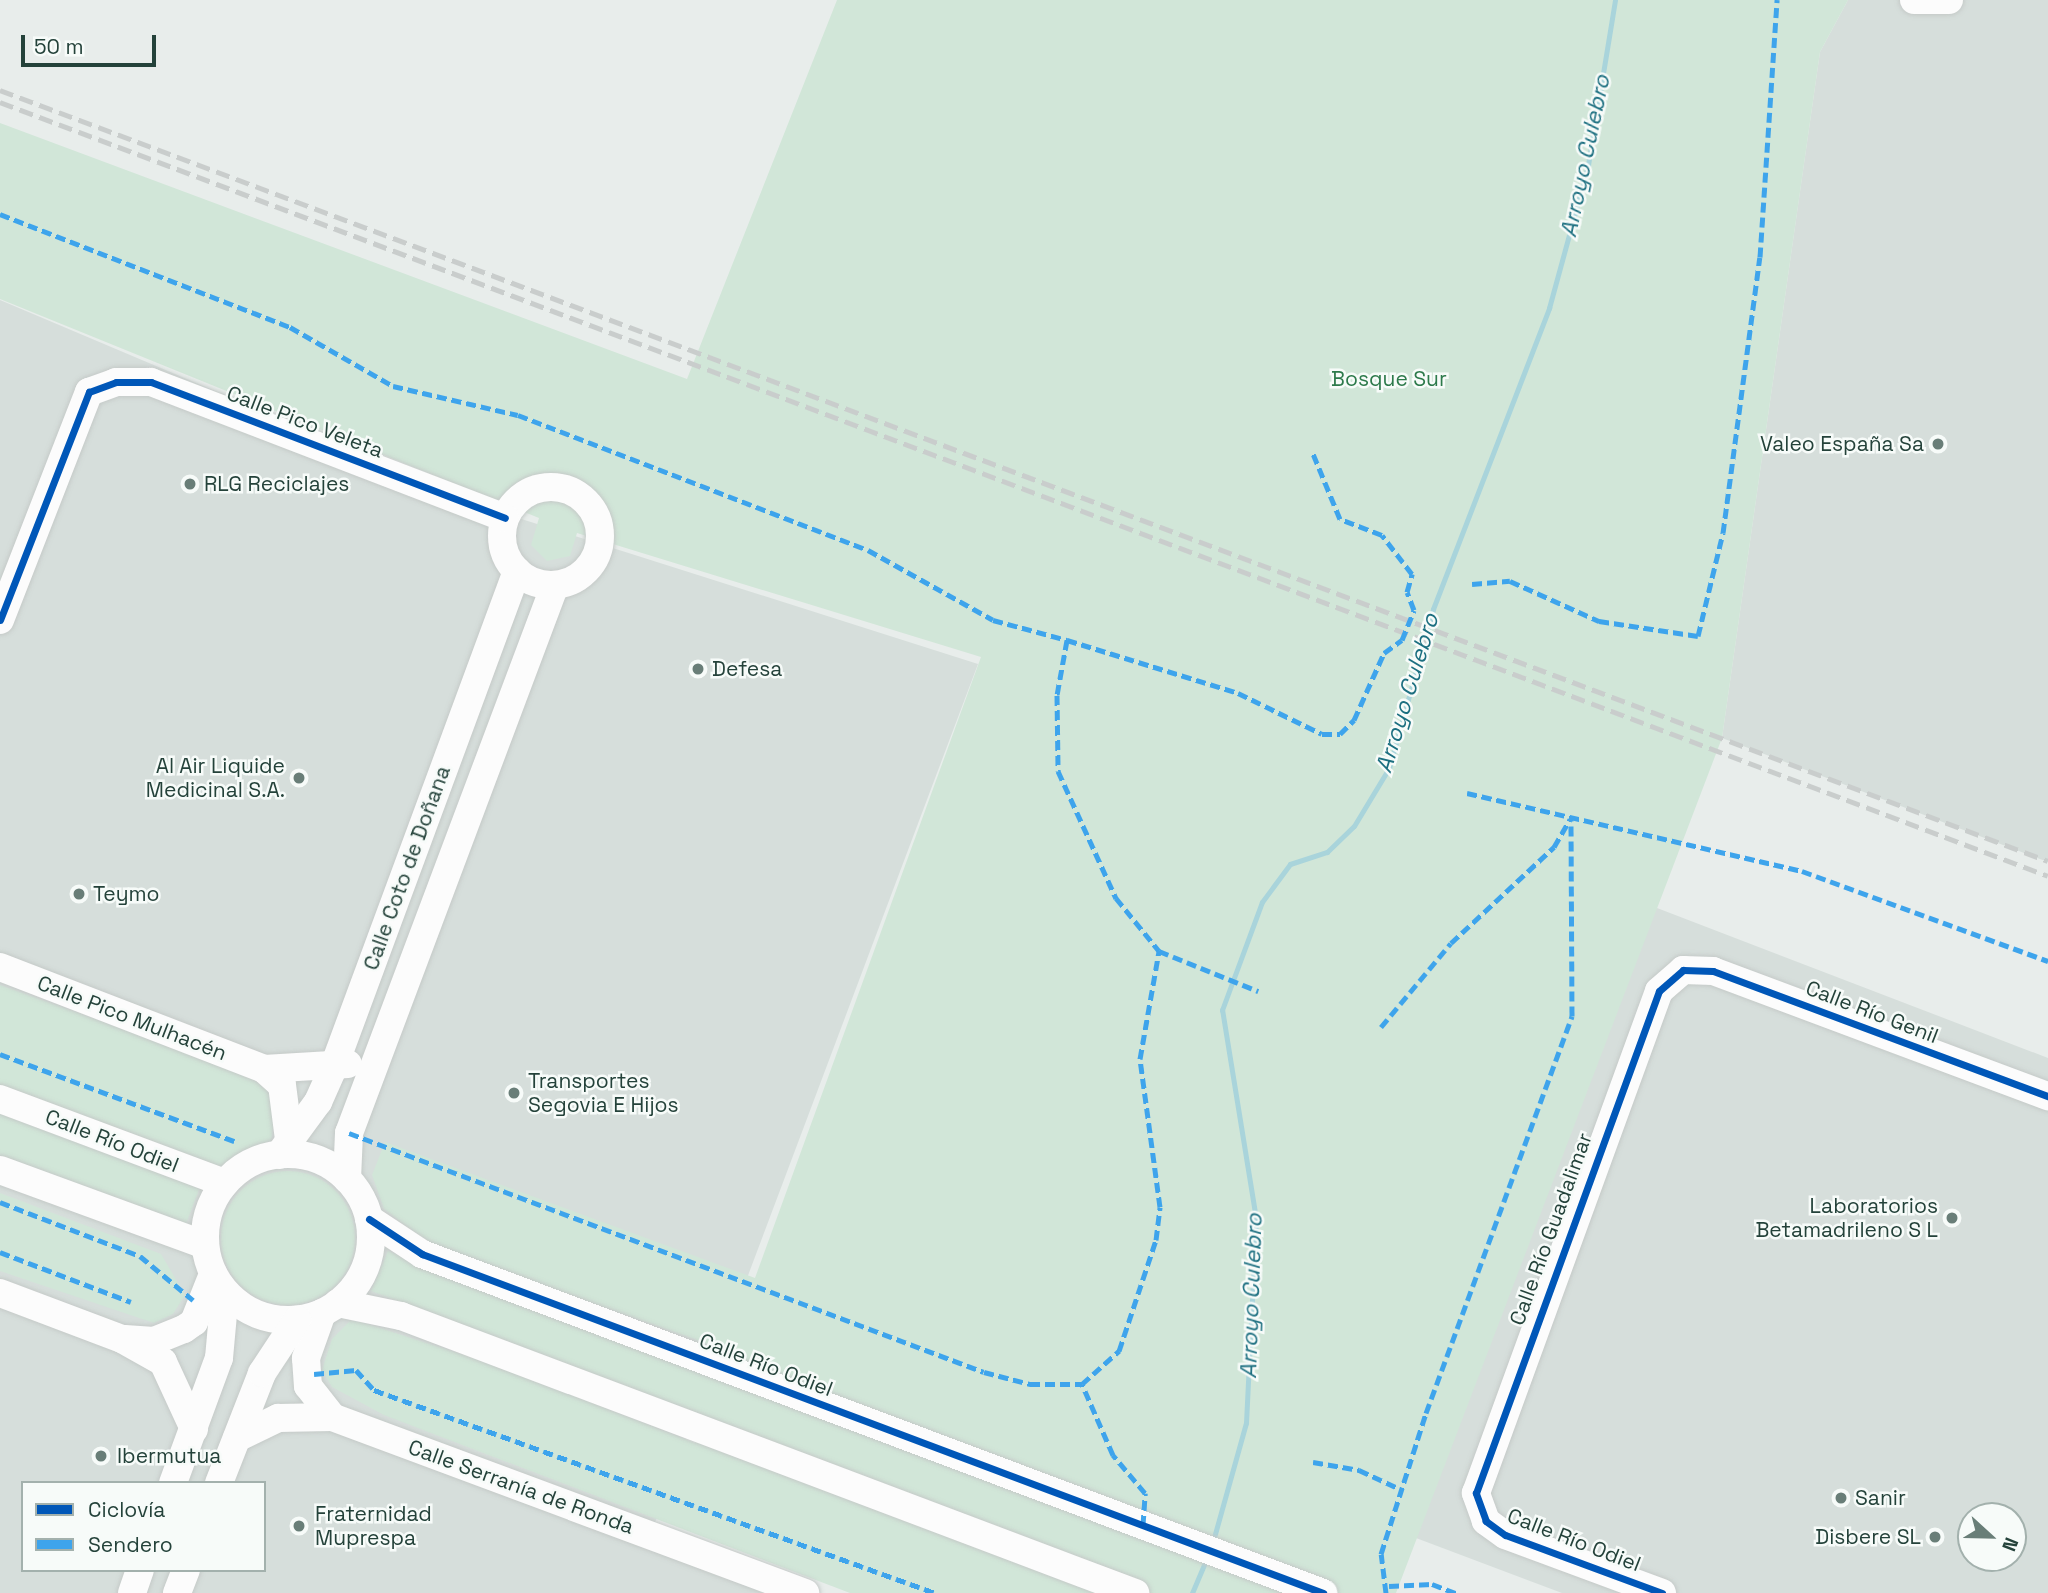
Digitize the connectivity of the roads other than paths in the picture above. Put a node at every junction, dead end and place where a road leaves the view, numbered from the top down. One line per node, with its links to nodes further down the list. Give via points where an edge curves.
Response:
1 (1914, 0): 2 (street)
2 (1948, 0)
3 (505, 517): 4 (street, via 504,549); 5 (street, via 519,498 544,487 572,491 593,511 600,541 595,557 578,577); 6 (street, Calle Pico Veleta, via 151,382 116,382 89,392)
4 (517, 571): 5 (street); 11 (street, Calle Coto de Doñana)
5 (555, 585): 9 (street, Calle Coto de Doñana)
6 (0, 620)
7 (0, 967): 10 (street, Calle Pico Mulhacén)
8 (1683, 970): 12 (street, Calle Río Genil, via 1713,971); 29 (street, Calle Río Guadalimar, via 1668,979 1652,1007 1476,1481)
9 (379, 1054): 11 (street, Calle Pico Mulhacén); 16 (street, Calle Coto de Doñana, via 349,1133)
10 (264, 1069): 11 (street, Calle Pico Mulhacén); 14 (street, via 282,1085)
11 (333, 1069): 14 (street, Calle Coto de Doñana)
12 (2048, 1097)
13 (0, 1099): 17 (street, Calle Río Odiel)
14 (284, 1147): 16 (street, via 316,1159); 17 (street, via 249,1164)
15 (0, 1170): 19 (street)
16 (348, 1179): 18 (street)
17 (225, 1183): 19 (street, via 213,1202)
18 (369, 1219): 22 (street, via 366,1266); 36 (street, Calle Río Odiel, via 422,1254)
19 (205, 1245): 20 (street)
20 (219, 1283): 22 (street, via 258,1315); 23 (street, via 194,1322 184,1329 154,1340); 25 (street, via 219,1357)
21 (0, 1293): 23 (street)
22 (319, 1312): 24 (street, via 306,1358 308,1386); 26 (street, via 262,1373); 35 (street, via 401,1316)
23 (122, 1339): 25 (street, via 163,1362)
24 (332, 1417): 26 (street, Calle Serranía de Ronda, via 278,1418); 34 (street, Calle Serranía de Ronda)
25 (194, 1429): 27 (street)
26 (237, 1438): 28 (street)
27 (174, 1481)
28 (220, 1481)
29 (1480, 1512): 37 (street, Calle Río Odiel, via 1505,1535)
30 (139, 1572): 32 (street)
31 (185, 1572): 33 (street)
32 (132, 1593)
33 (177, 1593)
34 (805, 1593)
35 (1135, 1593)
36 (1324, 1593)
37 (1662, 1593)

